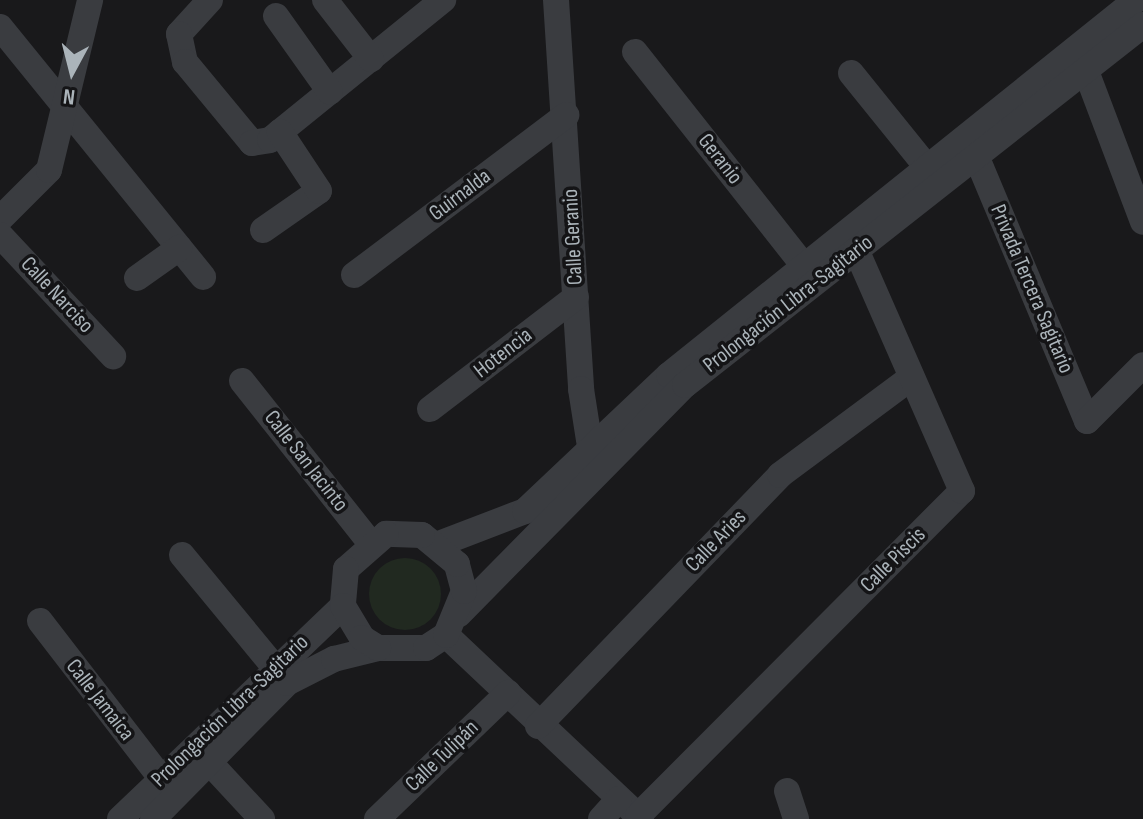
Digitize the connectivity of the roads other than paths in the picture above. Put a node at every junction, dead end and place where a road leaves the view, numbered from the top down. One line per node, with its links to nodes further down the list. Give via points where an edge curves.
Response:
1 (90, 0): 15 (street)
2 (210, 0): 17 (street, via 179,34 185,62 252,143)
3 (325, 0): 11 (street)
4 (443, 0): 11 (street)
5 (556, 0): 16 (street, Calle Geranio)
6 (1136, 0): 19 (street, Prolongación Libra-Sagitario)
7 (276, 16): 14 (street)
8 (1143, 25): 12 (street, Prolongación Libra-Sagitario)
9 (0, 27): 15 (street)
10 (635, 52): 26 (street, Geranio)
11 (371, 59): 14 (street)
12 (1086, 71): 18 (street, Prolongación Libra-Sagitario); 21 (street)
13 (851, 73): 19 (street)
14 (330, 92): 17 (street)
15 (68, 112): 20 (street, via 49,170); 24 (street)
16 (566, 115): 27 (street, Guirnalda); 30 (street, Calle Geranio)
17 (280, 132): 22 (street, via 319,191)
18 (977, 158): 19 (street, Prolongación Libra-Sagitario); 32 (street, Privada Tercera Sagitario, via 1087,421)
19 (935, 177): 25 (street, Prolongación Libra-Sagitario); 26 (street, Prolongación Libra-Sagitario)
20 (0, 219)
21 (1143, 222)
22 (263, 230)
23 (0, 235): 31 (street, Calle Narciso)
24 (179, 248): 28 (street); 29 (street)
25 (856, 250): 33 (street, Calle Piscis); 36 (street, Prolongación Libra-Sagitario)
26 (804, 266): 36 (street, Prolongación Libra-Sagitario, via 669,375)
27 (354, 275)
28 (203, 277)
29 (137, 278)
30 (576, 297): 35 (street, Hotencia); 36 (street, Calle Geranio)
31 (113, 356)
32 (1143, 365)
33 (912, 377): 46 (street, Calle Aries, via 780,475); 50 (street, Calle Piscis, via 962,491)
34 (242, 381): 37 (street, Calle San Jacinto)
35 (430, 409)
36 (592, 464): 38 (street, Prolongación Libra-Sagitario, via 525,511); 42 (street, Prolongación Libra-Sagitario)
37 (369, 541): 38 (street, via 404,532); 40 (street, via 346,569)
38 (439, 544): 42 (street, via 457,564)
39 (182, 555): 44 (street)
40 (343, 606): 43 (street, via 362,638); 44 (street, Prolongación Libra-Sagitario)
41 (40, 621): 48 (street, Calle Jamaica)
42 (453, 624): 43 (street, via 402,653); 45 (street)
43 (378, 648): 44 (street, Prolongación Libra-Sagitario)
44 (280, 675): 47 (street, Prolongación Libra-Sagitario); 48 (street, Prolongación Libra-Sagitario)
45 (508, 693): 46 (street); 54 (street, Calle Tulipán)
46 (538, 726): 50 (street)
47 (209, 762): 52 (street, Prolongación Libra-Sagitario); 53 (street)
48 (161, 778): 51 (street, Prolongación Libra-Sagitario)
49 (787, 791): 56 (street)
50 (633, 811): 55 (street)
51 (120, 819)
52 (153, 819)
53 (262, 819)
54 (377, 819)
55 (601, 819)
56 (796, 819)

